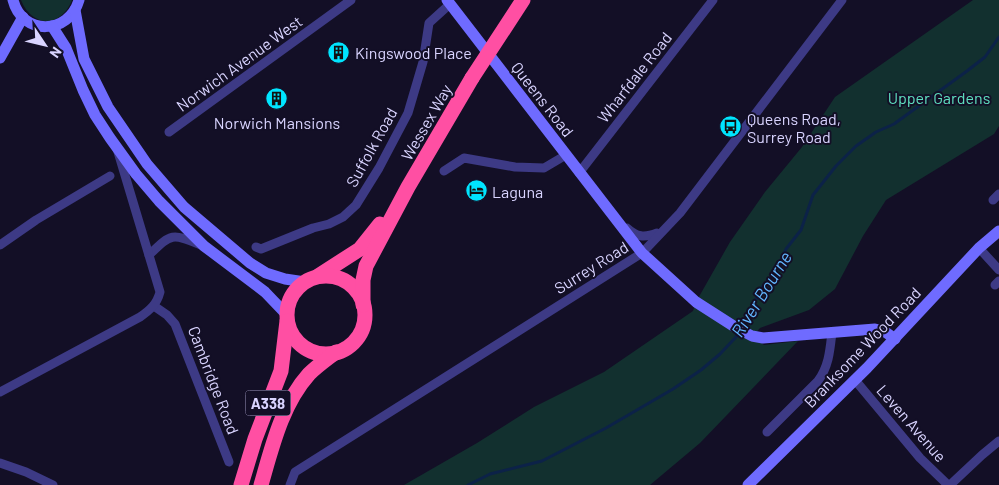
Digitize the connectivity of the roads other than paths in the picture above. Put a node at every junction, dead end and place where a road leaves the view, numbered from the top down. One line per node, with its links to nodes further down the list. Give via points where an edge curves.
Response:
1 (13, 0): 8 (street)
2 (351, 0): 11 (street, Norwich Avenue West)
3 (523, 0): 17 (highway, Wessex Way, bridge, via 472,78)
4 (714, 0): 15 (street, Wharfdale Road)
5 (842, 0): 20 (street, Surrey Road, via 680,212)
6 (449, 2): 13 (street, Queens Road); 23 (street, Suffolk Road, via 429,23 423,62 408,113 356,205 329,224 261,249)
7 (77, 5): 9 (street, via 64,22); 28 (street, via 84,59 108,107 147,164 184,207 250,263 285,279)
8 (23, 17): 9 (street, via 36,25); 10 (street)
9 (52, 26): 12 (street, via 66,48 95,115)
10 (0, 58)
11 (169, 132)
12 (116, 147): 22 (street, via 159,201); 26 (street)
13 (566, 155): 14 (street, via 544,168 515,167 464,158); 15 (street, Queens Road)
14 (444, 171)
15 (579, 173): 18 (street, Queens Road)
16 (110, 176): 21 (street)
17 (408, 187): 28 (highway, Wessex Way, via 360,249); 29 (highway, Wessex Way, via 366,266 362,280)
18 (615, 217): 20 (street, Queens Road, via 638,237); 25 (street, Queens Road)
19 (999, 231): 24 (street, Branksome Wood Road)
20 (660, 232): 25 (street, Surrey Road)
21 (0, 245)
22 (204, 246): 26 (street, via 178,236 169,237); 31 (street, via 266,292)
23 (256, 247)
24 (980, 248): 27 (street); 33 (street, Branksome Wood Road)
25 (642, 253): 32 (street, Queens Road, via 696,302 740,330 763,338); 44 (street, Surrey Road, via 295,472)
26 (149, 255): 30 (street, via 160,292)
27 (999, 270)
28 (310, 280): 29 (highway, via 331,276 342,280 356,290); 31 (highway, via 294,293)
29 (363, 305): 34 (highway, via 364,320 359,334)
30 (154, 306): 36 (street, via 140,317); 39 (street, Cambridge Road, via 175,324)
31 (287, 318): 34 (highway, via 294,338 304,347 318,352); 42 (highway, A338, via 281,371)
32 (832, 332): 33 (street, Queens Road, via 875,330); 37 (street, via 824,373 778,413)
33 (895, 338): 35 (street, Branksome Wood Road)
34 (336, 352): 43 (highway, A338, via 310,373 293,396)
35 (855, 380): 45 (street, Branksome Wood Road); 46 (street, Leven Avenue, via 920,458)
36 (0, 392)
37 (766, 432)
38 (999, 442): 46 (street)
39 (229, 462)
40 (0, 464): 41 (street)
41 (53, 485)
42 (241, 485)
43 (261, 485)
44 (290, 485)
45 (748, 485)
46 (949, 485)

